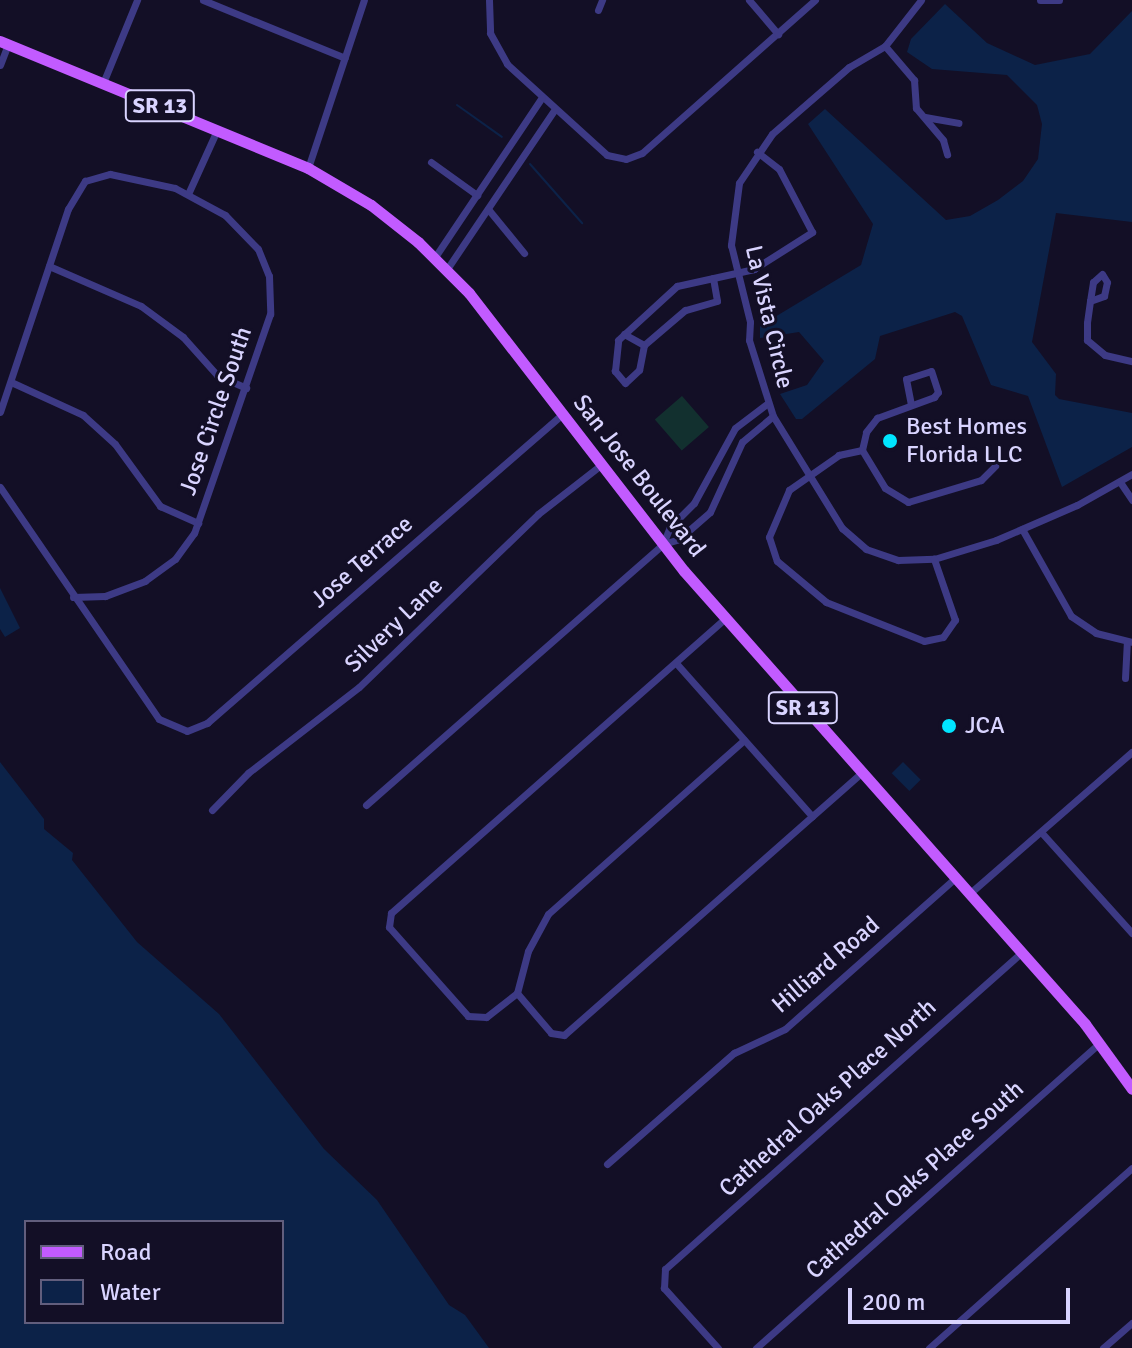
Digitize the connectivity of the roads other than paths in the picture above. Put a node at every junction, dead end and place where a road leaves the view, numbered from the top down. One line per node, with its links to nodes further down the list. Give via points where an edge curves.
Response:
1 (137, 0): 17 (street)
2 (203, 0): 15 (street)
3 (364, 0): 15 (street)
4 (489, 0): 18 (street, via 488,22 501,56)
5 (602, 0): 11 (street)
6 (749, 0): 12 (street)
7 (815, 0): 12 (street)
8 (921, 0): 14 (street, La Vista Circle)
9 (1040, 0): 10 (street)
10 (1059, 0)
11 (598, 10)
12 (778, 34): 19 (street, via 642,153 619,159)
13 (4, 42): 16 (street); 17 (main road, San Jose Boulevard / SR 13)
14 (885, 46): 20 (street, via 914,80 916,108); 23 (street, La Vista Circle, via 849,67)
15 (345, 58): 26 (street)
16 (0, 65)
17 (103, 83): 22 (main road, San Jose Boulevard / SR 13)
18 (542, 97): 19 (street); 28 (street)
19 (555, 109): 29 (street)
20 (923, 117): 21 (street); 24 (street, via 943,140)
21 (958, 123)
22 (217, 129): 26 (main road, San Jose Boulevard / SR 13); 27 (street)
23 (757, 152): 34 (street, La Vista Circle, via 742,174 732,210); 34 (street, via 779,169 812,232)
24 (947, 154)
25 (431, 162): 28 (street)
26 (308, 168): 31 (main road, San Jose Boulevard / SR 13, via 371,205)
27 (188, 194): 32 (street, Jose Circle South, via 136,178 104,174 89,179 76,191); 41 (street, Jose Circle South, via 247,233 269,276 270,314)
28 (477, 195): 31 (street)
29 (488, 209): 30 (street); 33 (street)
30 (524, 253)
31 (435, 257): 33 (main road, San Jose Boulevard / SR 13)
32 (49, 266): 40 (street); 41 (street, via 141,306 183,337 217,375)
33 (447, 269): 45 (main road, San Jose Boulevard / SR 13)
34 (737, 274): 35 (street); 42 (street, La Vista Circle)
35 (713, 278): 37 (street, via 677,286); 38 (street, via 717,301 685,310)
36 (1090, 301): 39 (street, via 1090,344 1105,355)
37 (624, 334): 38 (street); 38 (street, via 618,340 615,371 625,383 639,370)
38 (644, 345)
39 (1132, 361)
40 (11, 382): 44 (street); 59 (street, via 54,399 99,427 160,506)
41 (246, 388): 59 (street, Jose Circle South)
42 (768, 403): 46 (street, La Vista Circle); 47 (street, via 744,417)
43 (911, 405): 43 (street, via 938,392 931,371 906,379); 49 (street, via 870,425)
44 (0, 412)
45 (562, 414): 50 (main road, San Jose Boulevard / SR 13); 63 (street, Jose Terrace, via 207,723 182,731 159,719)
46 (773, 416): 48 (street, via 754,427); 54 (street, La Vista Circle)
47 (729, 442): 48 (street); 52 (street)
48 (739, 447): 55 (street)
49 (862, 450): 51 (street, via 892,495 908,502 981,480); 54 (street, via 843,453)
50 (601, 465): 61 (main road, San Jose Boulevard / SR 13); 72 (street, Silvery Lane, via 538,514 359,687 248,773)
51 (995, 466)
52 (710, 474): 55 (street); 61 (street)
53 (1132, 474): 56 (street, La Vista Circle)
54 (807, 476): 62 (street, La Vista Circle, via 842,528 866,549 898,560); 62 (street, via 789,490 770,528 769,545 784,570 832,605 924,641 943,637 955,620 955,608)
55 (725, 481): 61 (street, via 710,512 679,539)
56 (1120, 482): 58 (street); 60 (street, La Vista Circle)
57 (0, 487): 63 (street)
58 (1132, 500)
59 (198, 523): 63 (street, Jose Circle South, via 175,559 145,581 105,596)
60 (1022, 529): 62 (street, La Vista Circle); 65 (street, via 1071,616 1096,633)
61 (663, 544): 64 (main road, San Jose Boulevard / SR 13); 71 (street)
62 (934, 559)
63 (73, 597)
64 (725, 619): 66 (street); 70 (main road, San Jose Boulevard / SR 13)
65 (1130, 642): 67 (street)
66 (676, 663): 68 (street); 79 (street, via 391,913 389,927 468,1016 486,1017)
67 (1125, 678)
68 (744, 740): 73 (street); 79 (street, via 548,914 528,951)
69 (1132, 752): 74 (street)
70 (861, 773): 73 (street); 75 (main road, San Jose Boulevard / SR 13)
71 (366, 805)
72 (212, 810)
73 (812, 816): 79 (street, via 567,1032 551,1033)
74 (1041, 832): 76 (street); 77 (street)
75 (955, 878): 76 (main road, San Jose Boulevard / SR 13); 82 (street, Hilliard Road, via 785,1029 734,1053)
76 (969, 894): 78 (main road, San Jose Boulevard / SR 13)
77 (1132, 933)
78 (1021, 953): 80 (main road, San Jose Boulevard / SR 13); 85 (street, Cathedral Oaks Place North, via 662,1274 664,1288)
79 (517, 993)
80 (1100, 1043): 81 (main road, San Jose Boulevard / SR 13); 86 (street, Cathedral Oaks Place South)
81 (1132, 1089)
82 (607, 1164)
83 (1132, 1168): 87 (street)
84 (1132, 1323): 88 (street)
85 (718, 1348)
86 (756, 1348)
87 (929, 1348)
88 (1103, 1348)

